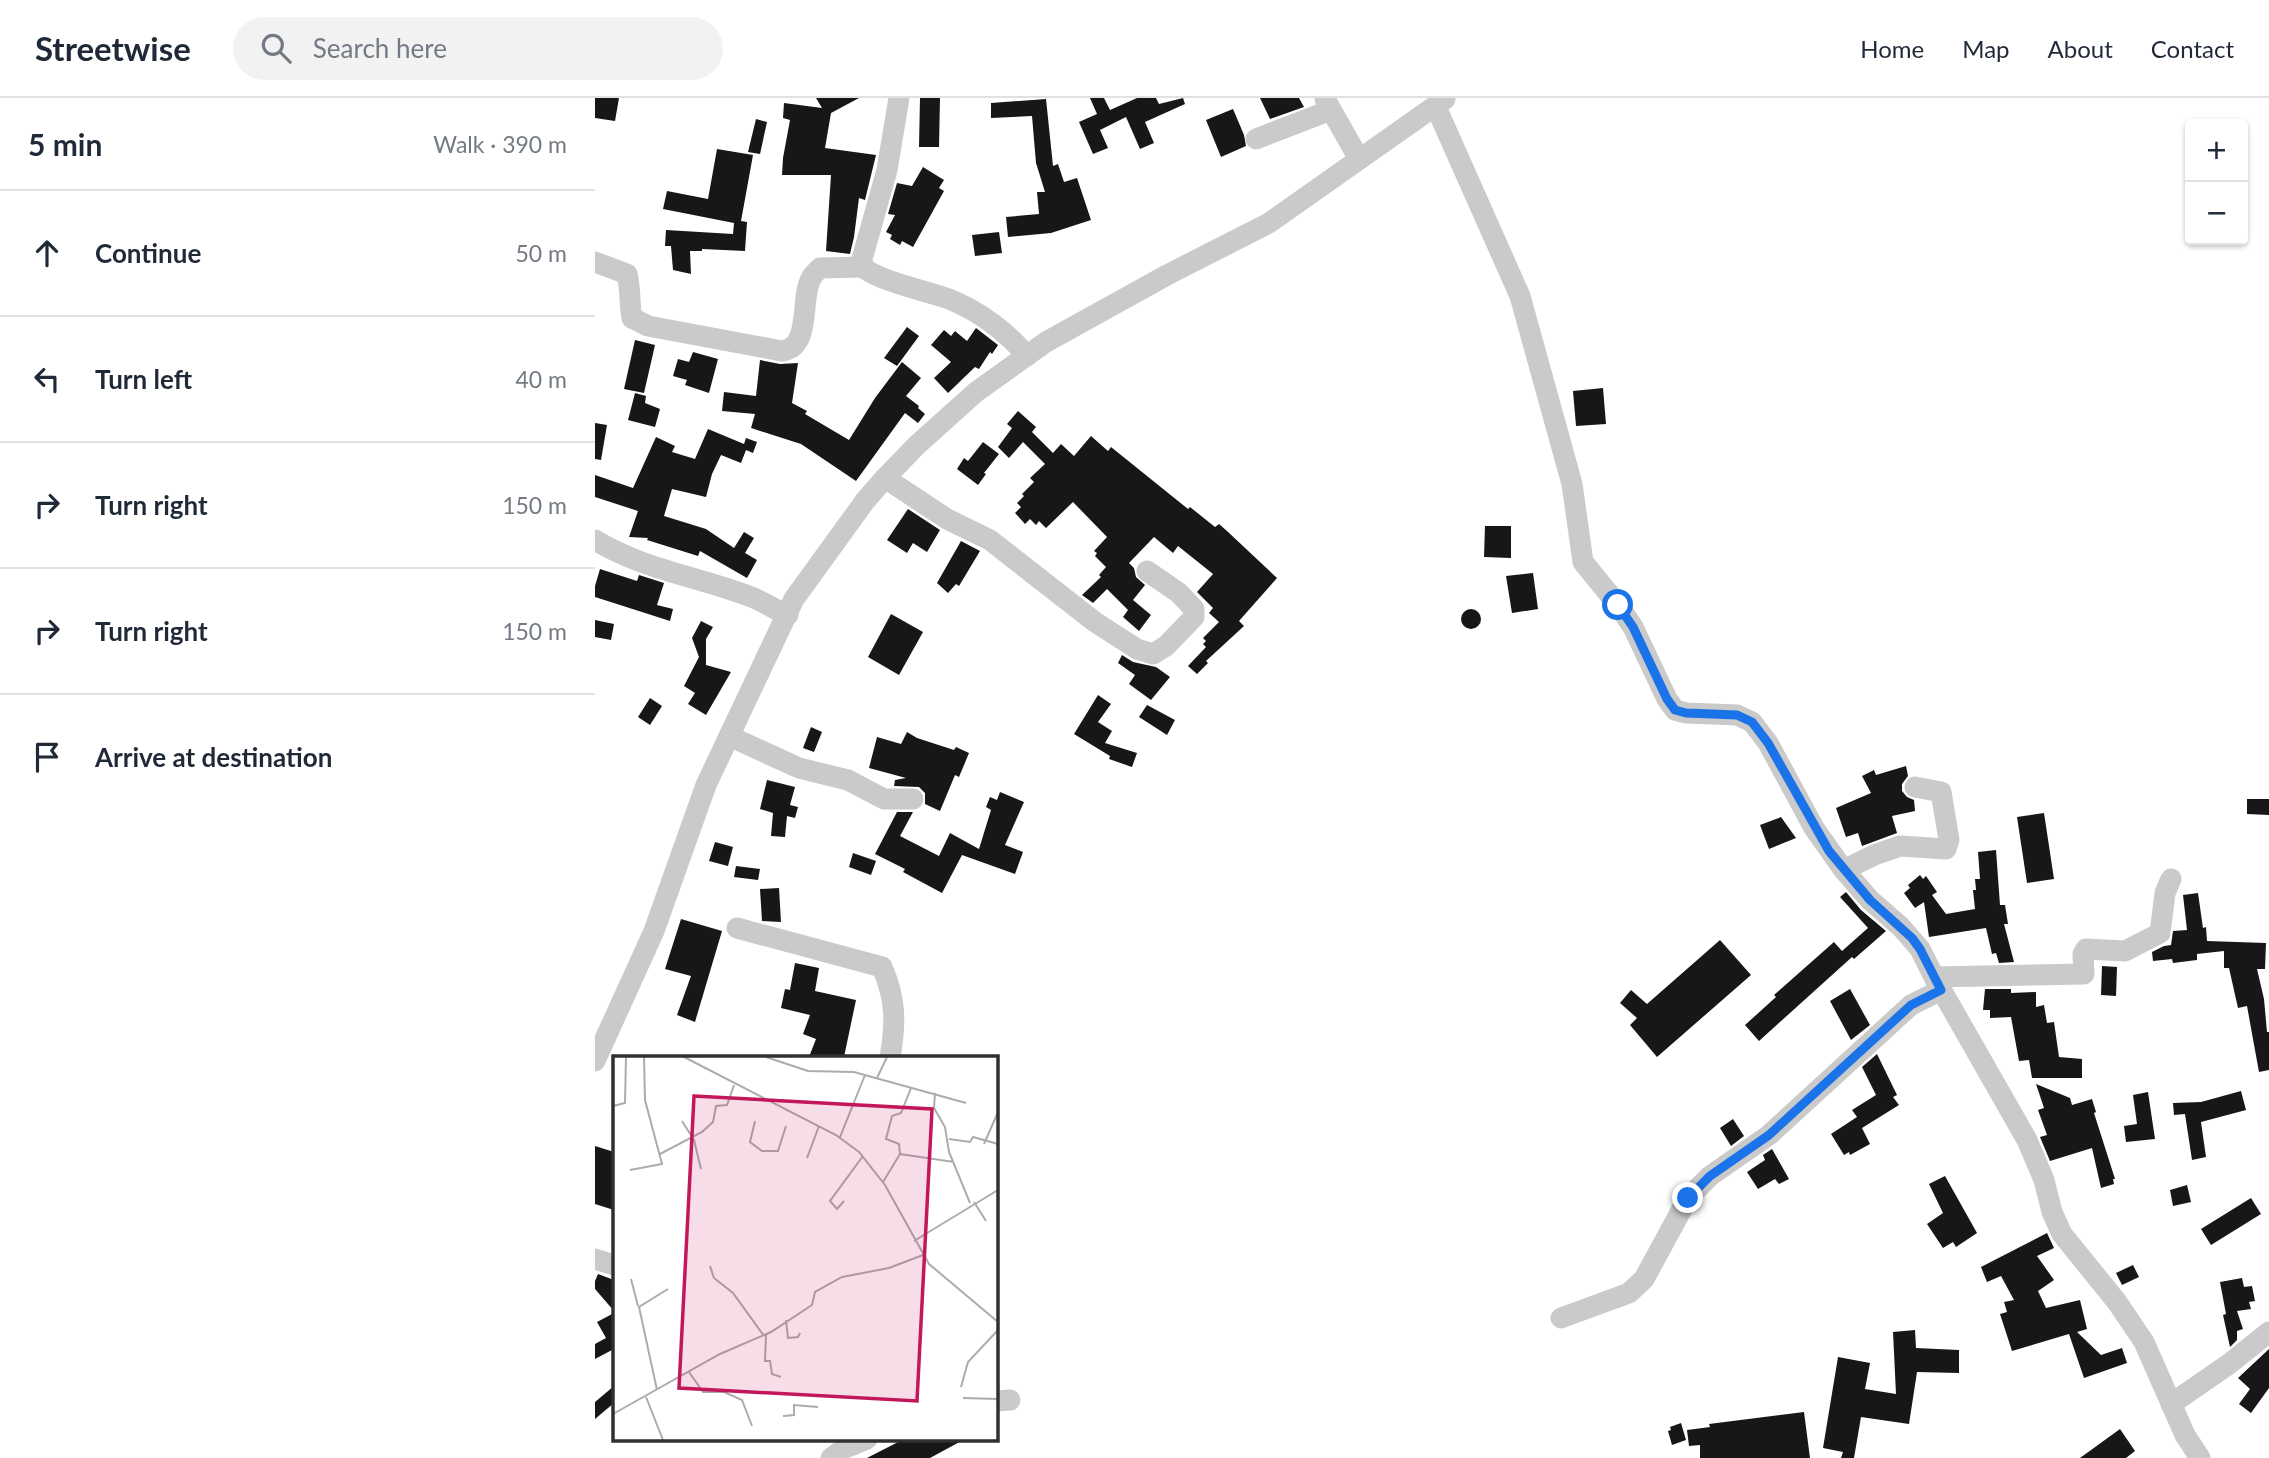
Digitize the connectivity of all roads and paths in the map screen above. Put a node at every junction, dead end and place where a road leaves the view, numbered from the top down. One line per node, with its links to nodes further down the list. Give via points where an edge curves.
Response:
1 (899, 98): 7 (street)
2 (1441, 103): 5 (street); 16 (street, via 1520,296 1571,484 1583,562 1633,627 1675,710 1737,715 1752,722)
3 (1328, 104): 4 (street); 5 (street)
4 (1256, 139)
5 (1359, 159): 8 (street, via 1269,223 1167,275)
6 (595, 262): 7 (street, via 627,274 632,318 648,326 782,351 799,340 810,278 820,268)
7 (863, 267): 8 (street, via 951,300 1011,337)
8 (1027, 356): 9 (street, via 976,392)
9 (885, 478): 11 (street, via 947,519 990,540 1095,622 1153,654 1194,617 1194,609); 12 (street, via 794,599)
10 (595, 540): 12 (street, via 637,561 755,598)
11 (1147, 571)
12 (788, 615): 13 (street)
13 (729, 736): 15 (street, via 799,768 848,779 884,799); 21 (street, via 706,785 654,931)
14 (1915, 787): 16 (street, via 1941,792 1949,840 1946,849 1901,846)
15 (913, 799)
16 (1844, 870): 19 (street, via 1912,938)
17 (2171, 879): 19 (street, via 2160,933 2125,951 2086,949 2084,974)
18 (737, 928): 20 (street, via 882,967 895,1005)
19 (1937, 983): 24 (street, via 1769,1135 1710,1176 1688,1198 1644,1279 1629,1293); 26 (street, via 2027,1140 2062,1234 2144,1342)
20 (890, 1056)
21 (595, 1062)
22 (595, 1259): 23 (street)
23 (613, 1265)
24 (1561, 1318)
25 (2269, 1332): 26 (street)
26 (2171, 1404): 29 (street)
27 (864, 1440): 28 (street)
28 (832, 1452)
29 (2200, 1458)

